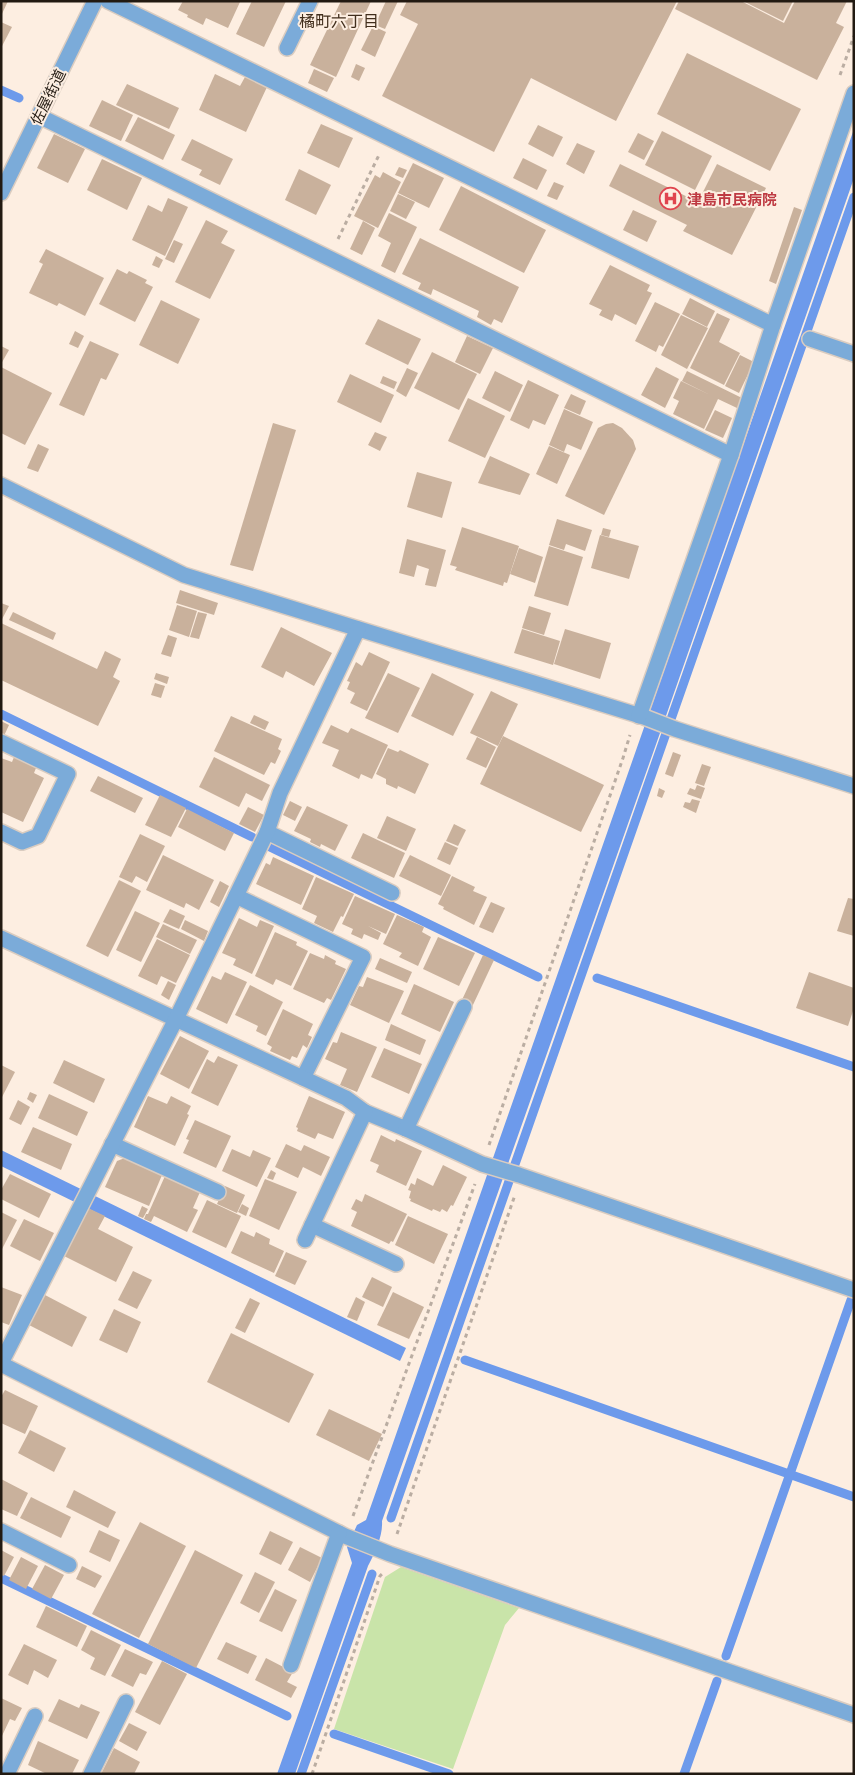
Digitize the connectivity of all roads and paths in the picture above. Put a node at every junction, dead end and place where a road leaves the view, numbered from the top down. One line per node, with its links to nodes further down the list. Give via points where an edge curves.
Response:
1 (95, 1): 8 (street, 佐屋街道)
2 (108, 1): 9 (street)
3 (310, 1): 5 (street)
4 (854, 36): 6 (path)
5 (287, 48)
6 (838, 80)
7 (854, 93): 12 (street)
8 (39, 116): 10 (street, 佐屋街道); 11 (street)
9 (387, 137): 11 (path); 12 (street)
10 (1, 193)
11 (329, 258): 15 (street)
12 (772, 325): 15 (street)
13 (810, 340): 14 (street)
14 (854, 354)
15 (731, 455): 18 (street)
16 (1, 485): 17 (street, via 184,575)
17 (358, 629): 18 (street); 22 (street, via 280,793)
18 (640, 716): 20 (street); 32 (path)
19 (1, 742): 21 (street, via 68,774 38,836 22,842)
20 (854, 786)
21 (1, 832)
22 (266, 832): 23 (street); 24 (street)
23 (392, 893)
24 (236, 896): 27 (street); 28 (street, via 363,957)
25 (1, 938): 27 (street)
26 (464, 1007): 30 (street)
27 (176, 1019): 28 (street); 31 (street)
28 (303, 1078): 29 (street, via 346,1098)
29 (365, 1112): 30 (street); 35 (street)
30 (406, 1129): 32 (street)
31 (112, 1144): 34 (street); 39 (street)
32 (483, 1165): 33 (street); 41 (path)
33 (521, 1175): 38 (street); 42 (path, via 397,1534)
34 (218, 1192)
35 (312, 1225): 36 (street); 37 (street)
36 (305, 1240)
37 (396, 1264)
38 (854, 1290)
39 (1, 1364): 41 (street)
40 (1, 1531): 43 (street)
41 (342, 1534): 42 (street); 44 (street)
42 (395, 1555): 46 (street); 50 (path, via 380,1576)
43 (69, 1565)
44 (291, 1665)
45 (126, 1702): 49 (street)
46 (854, 1715)
47 (35, 1716): 48 (street)
48 (7, 1774)
49 (91, 1774)
50 (312, 1774)

